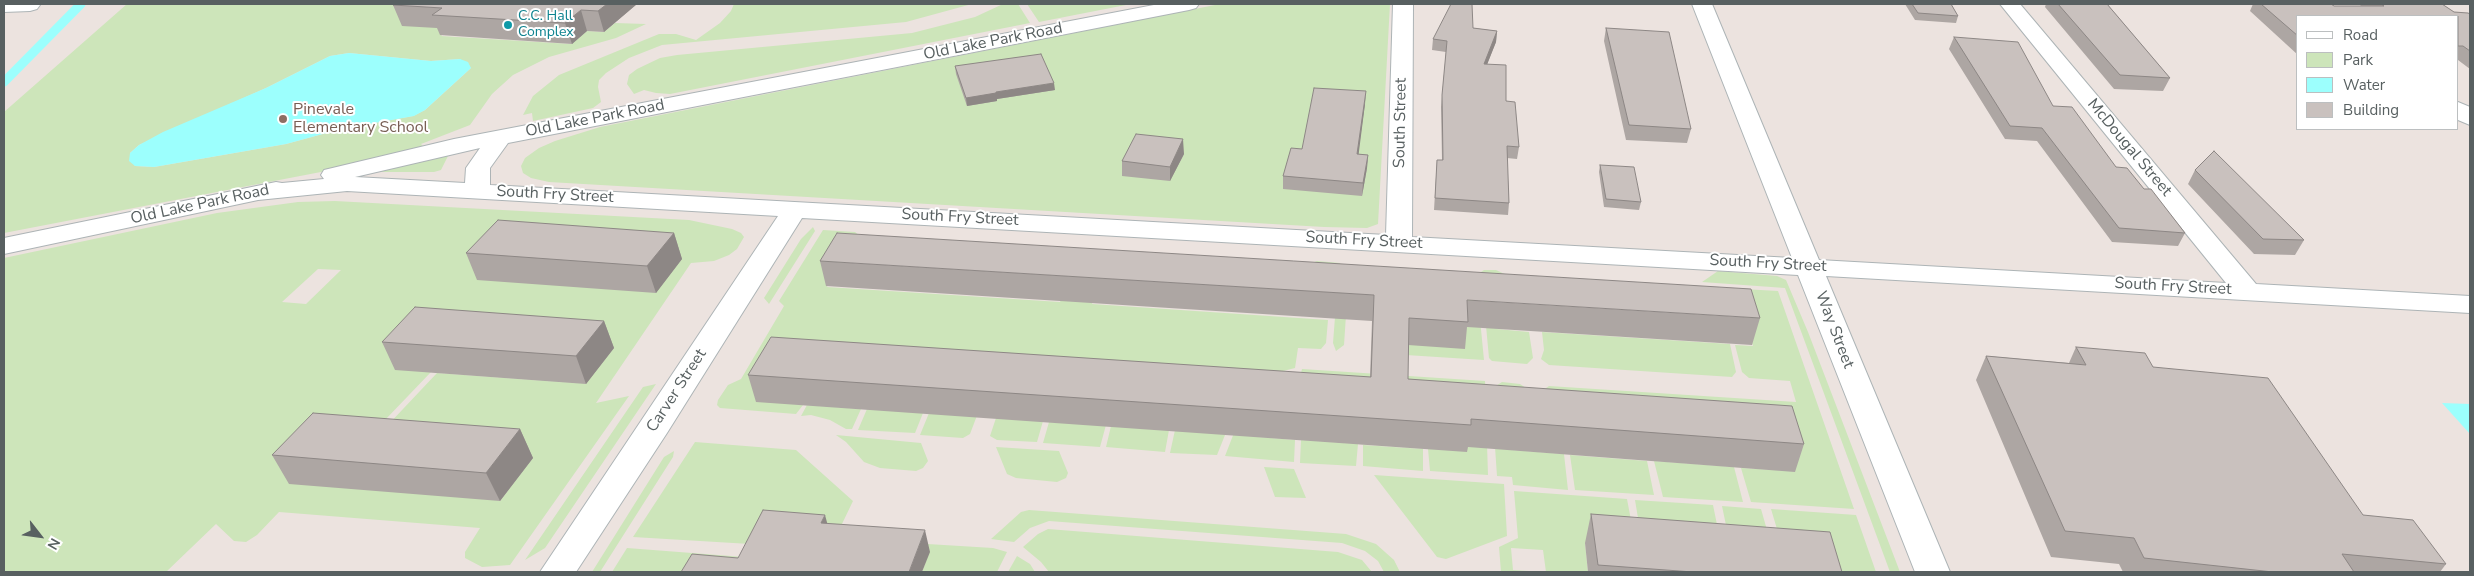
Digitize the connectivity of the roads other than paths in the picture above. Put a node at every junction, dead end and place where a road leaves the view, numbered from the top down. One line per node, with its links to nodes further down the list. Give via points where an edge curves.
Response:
1 (1189, 4): 9 (street, Old Lake Park Road)
2 (1403, 4): 13 (street, South Street)
3 (1702, 4): 15 (street, Way Street)
4 (2010, 4): 16 (street, McDougal Street)
5 (30, 5): 6 (street)
6 (4, 6)
7 (2459, 110): 8 (street)
8 (2470, 118)
9 (499, 138): 10 (street, via 478,168 476,180); 11 (street, Old Lake Park Road)
10 (479, 191): 11 (street, South Fry Street, via 348,184); 12 (street, South Fry Street)
11 (258, 193): 14 (street, Old Lake Park Road)
12 (795, 209): 13 (street, South Fry Street); 18 (street, Carver Street)
13 (1399, 243): 15 (street, South Fry Street)
14 (4, 246)
15 (1809, 266): 16 (street, South Fry Street); 19 (street, Way Street)
16 (2248, 292): 17 (street, South Fry Street)
17 (2470, 305)
18 (557, 572)
19 (1932, 572)

